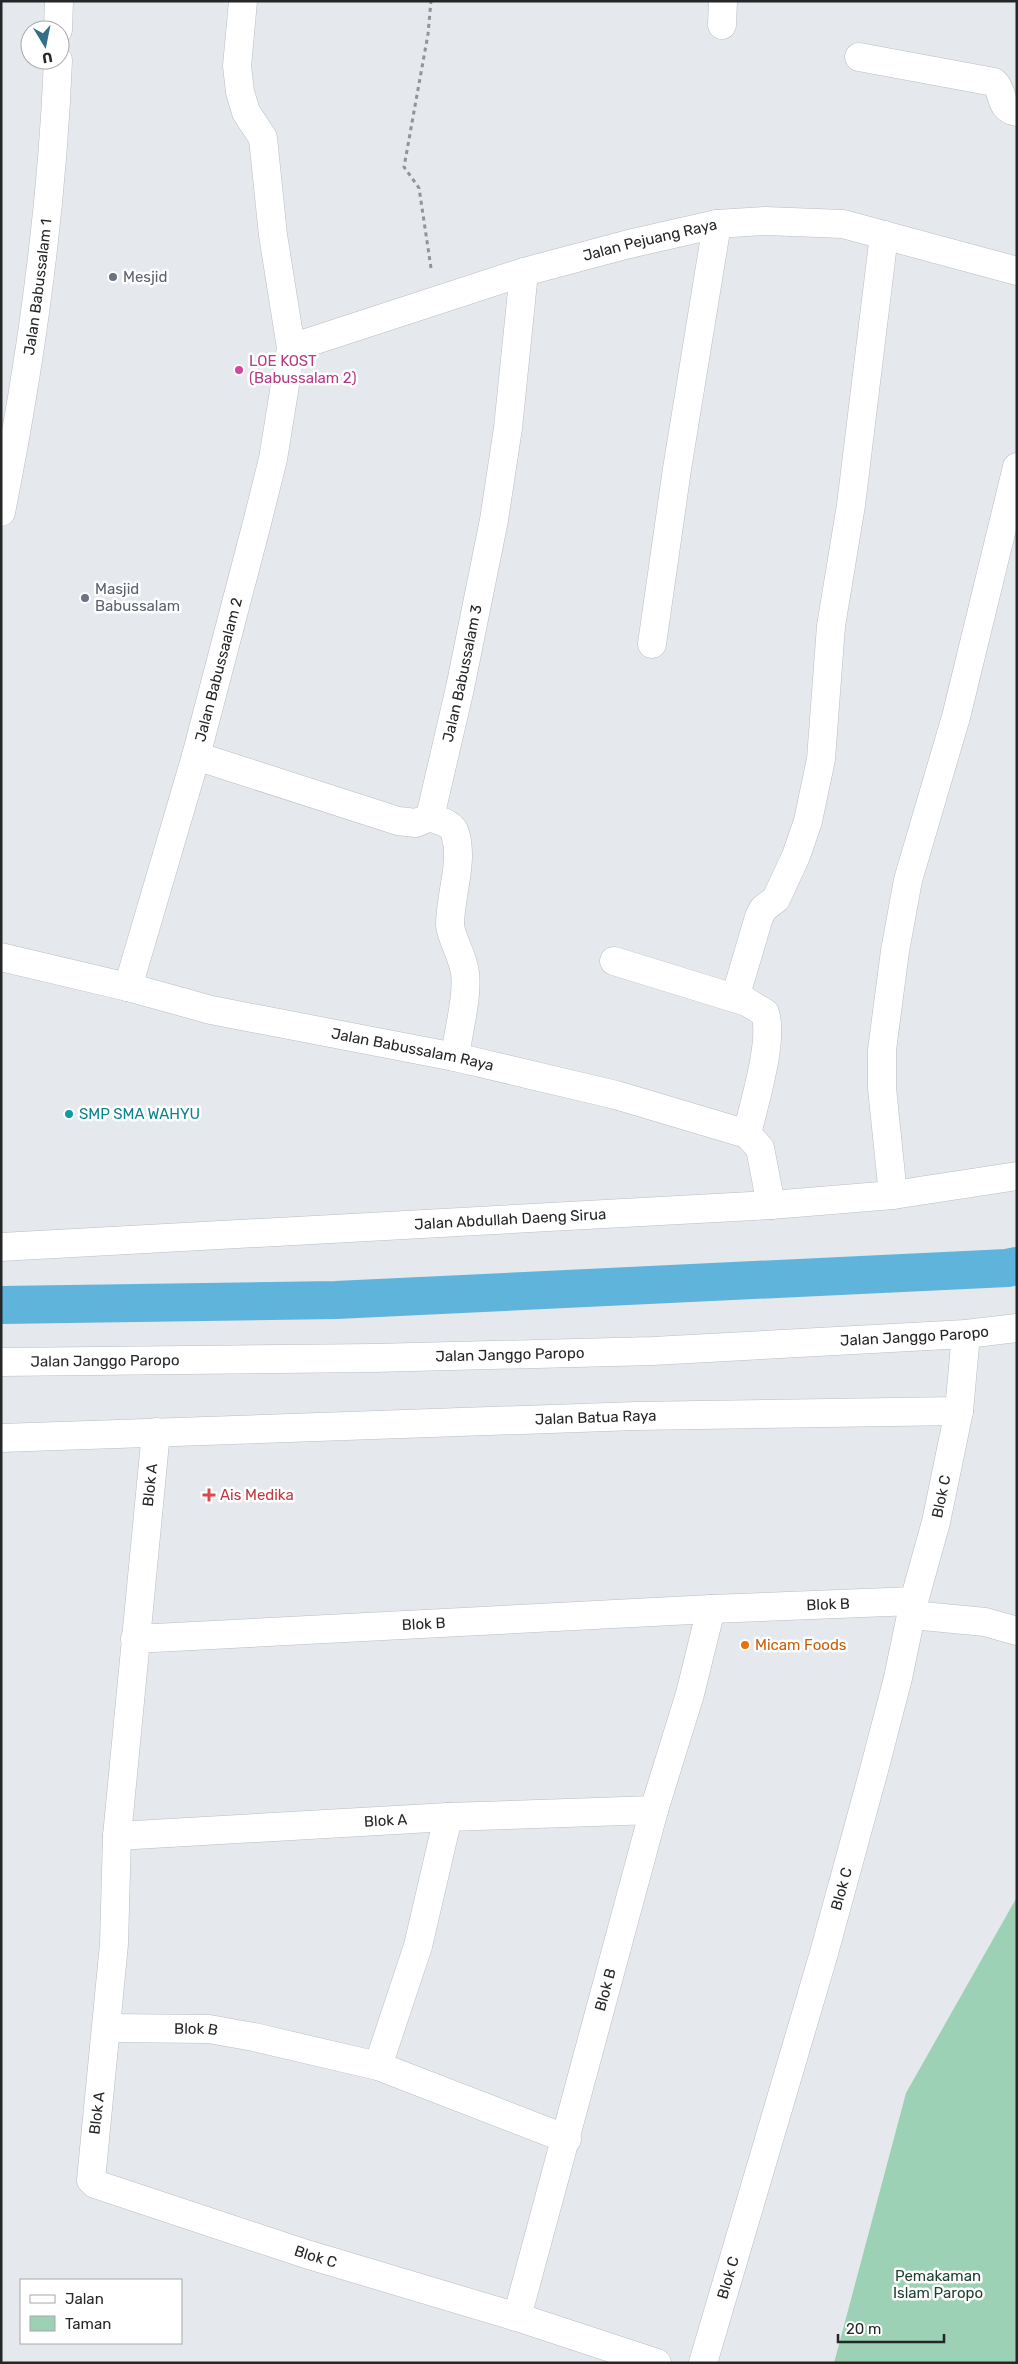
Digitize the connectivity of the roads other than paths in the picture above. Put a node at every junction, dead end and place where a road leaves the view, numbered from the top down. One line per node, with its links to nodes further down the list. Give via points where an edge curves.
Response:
1 (59, 1): 3 (street)
2 (243, 1): 11 (street, Jalan Babussaalam 2, via 238,66 240,92 246,112 263,138 273,235)
3 (58, 20)
4 (860, 57): 6 (street, via 994,82 999,87 1004,105)
5 (58, 70): 13 (street, Jalan Babussalam 1, via 46,239 20,421)
6 (1017, 112)
7 (717, 224): 8 (street, Jalan Pejuang Raya, via 764,221 843,224); 10 (street, Jalan Pejuang Raya); 14 (street)
8 (884, 235): 9 (street, Jalan Pejuang Raya); 20 (street, via 850,505 831,626 821,759 808,821 796,856 776,898 759,917)
9 (1017, 271)
10 (524, 272): 11 (street, Jalan Pejuang Raya); 16 (street, Jalan Babussalam 3, via 508,428 494,520)
11 (291, 348): 15 (street, Jalan Babussaalam 2, via 273,459)
12 (1017, 467): 24 (street, via 956,717 908,880 897,942 882,1050 882,1088)
13 (1, 512)
14 (652, 644)
15 (196, 756): 16 (street, via 398,821 416,823); 19 (street, Jalan Babussaalam 2)
16 (430, 817): 21 (street, via 450,825 457,841 451,930 466,980)
17 (1, 957): 19 (street, Jalan Babussalam Raya)
18 (614, 961): 20 (street)
19 (128, 987): 21 (street, Jalan Babussalam Raya, via 211,1010)
20 (735, 998): 22 (street, via 761,1009 769,1026)
21 (454, 1057): 22 (street, Jalan Babussalam Raya, via 616,1095)
22 (748, 1134): 25 (street, via 760,1148)
23 (1017, 1176): 24 (street, Jalan Abdullah Daeng Sirua)
24 (893, 1195): 25 (street, Jalan Abdullah Daeng Sirua)
25 (771, 1205): 26 (street, Jalan Abdullah Daeng Sirua)
26 (1, 1247)
27 (1017, 1328): 28 (street, Jalan Janggo Paropo)
28 (966, 1334): 29 (street, Jalan Janggo Paropo, via 653,1351); 30 (street)
29 (1, 1362)
30 (959, 1411): 31 (street, Jalan Batua Raya, via 636,1416); 33 (street, Blok C, via 936,1522)
31 (156, 1432): 32 (street, Jalan Batua Raya); 36 (street, Blok A)
32 (1, 1438)
33 (913, 1608): 34 (street, Blok B); 35 (street, Blok B); 46 (street, Blok C, via 896,1688 824,1953)
34 (711, 1609): 36 (street, Blok B); 37 (street, Blok B, via 690,1694)
35 (1017, 1631)
36 (135, 1639): 39 (street, Blok A)
37 (654, 1810): 38 (street, Blok A); 42 (street, Blok B)
38 (448, 1817): 39 (street, Blok A); 41 (street, via 418,1946)
39 (117, 1836): 40 (street, Blok A, via 114,1944)
40 (107, 2028): 41 (street, Blok B, via 209,2029 254,2036); 43 (street, Blok A)
41 (378, 2066): 42 (street, Blok B)
42 (567, 2139): 44 (street, Blok B)
43 (91, 2180): 44 (street, Blok C, via 306,2254)
44 (517, 2317): 45 (street, Blok C)
45 (657, 2363)
46 (703, 2363)

